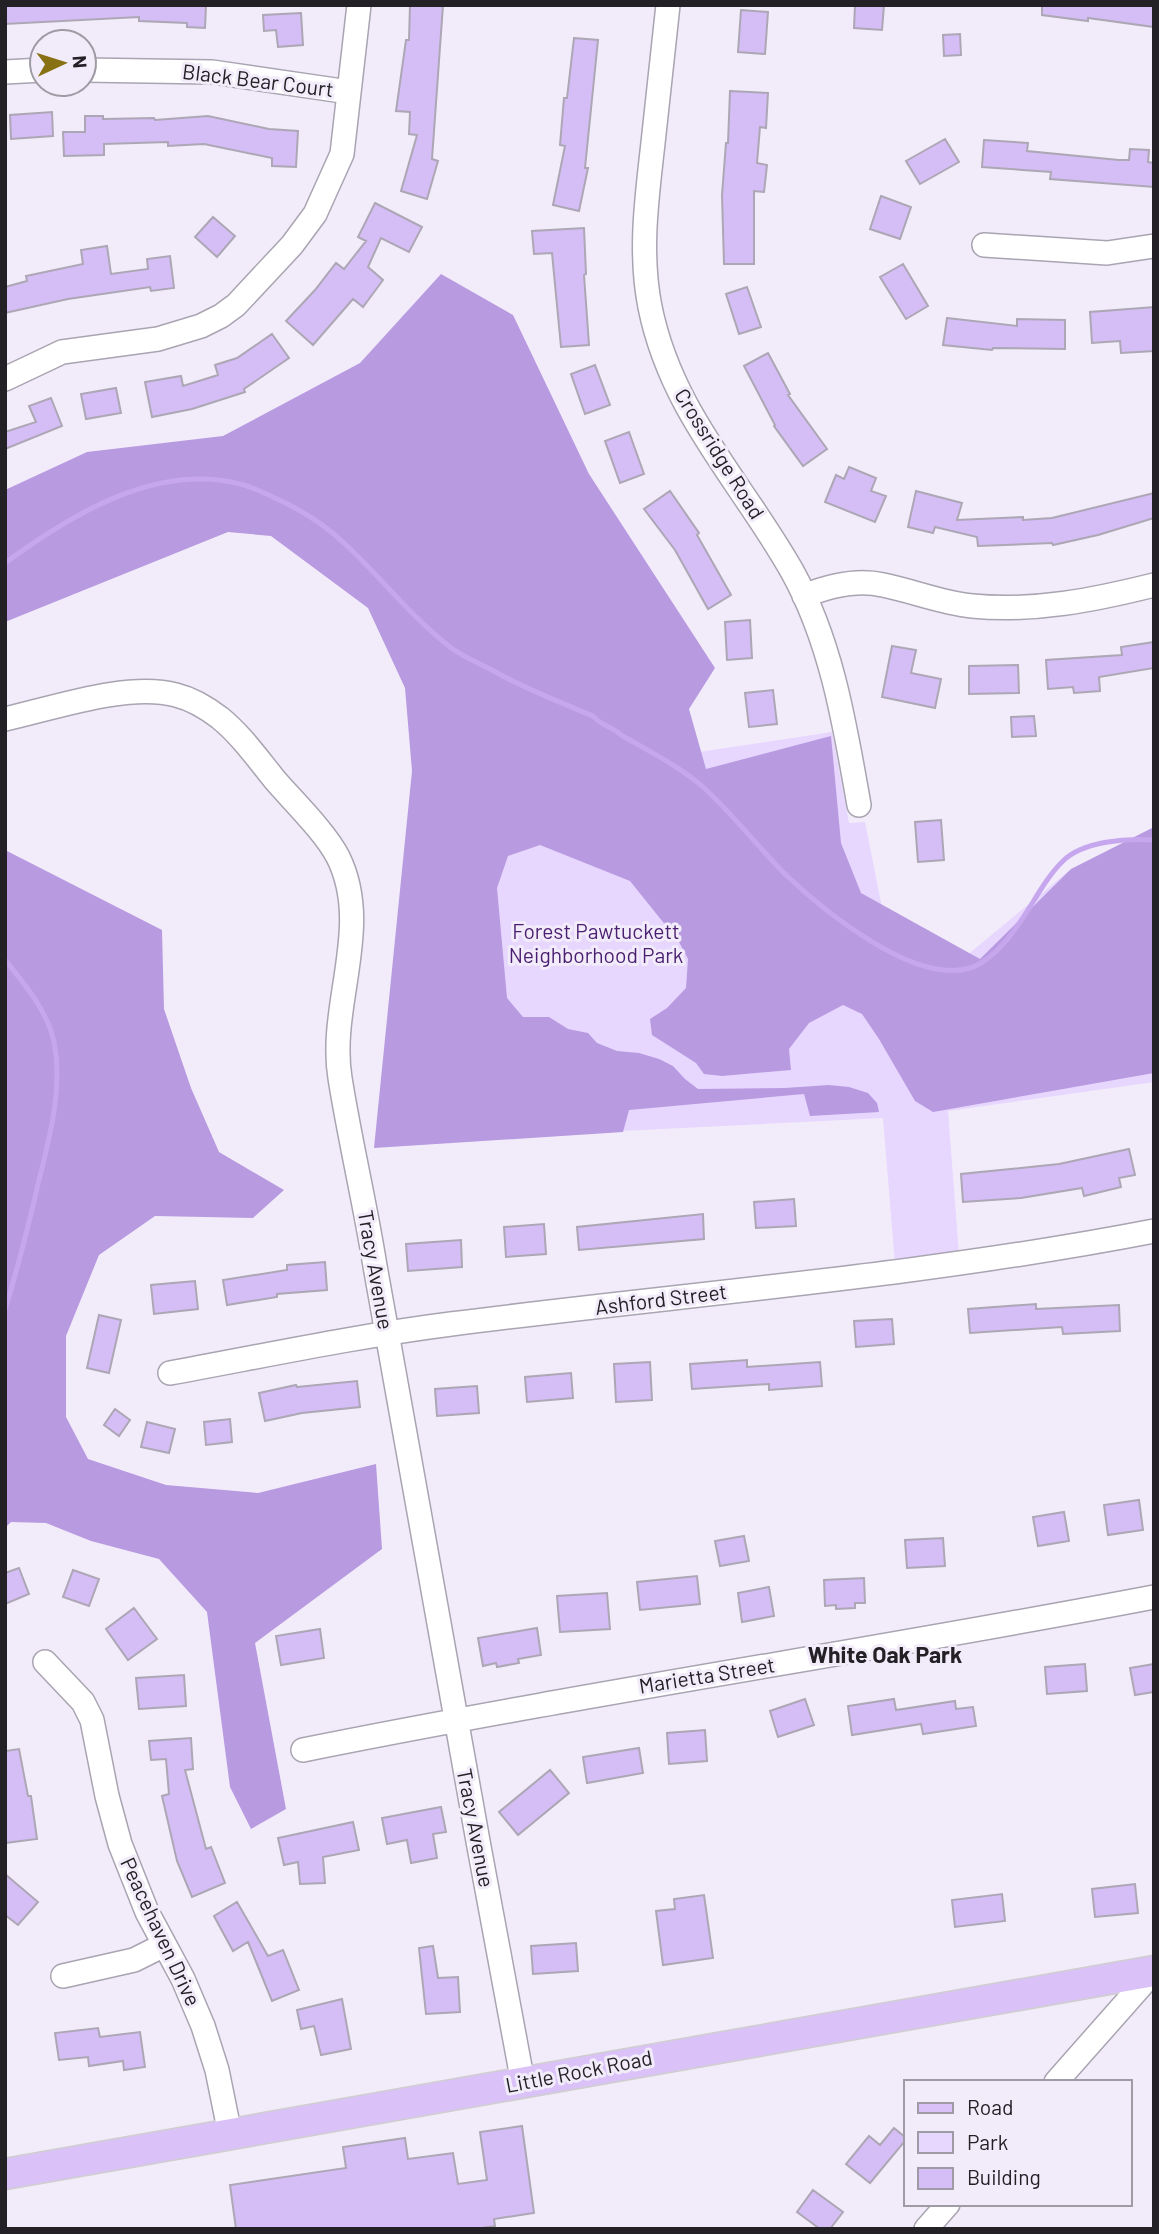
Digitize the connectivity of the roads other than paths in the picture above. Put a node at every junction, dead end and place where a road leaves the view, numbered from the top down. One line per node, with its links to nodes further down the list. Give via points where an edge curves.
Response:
1 (359, 5): 6 (street)
2 (668, 5): 11 (street, Crossridge Road, via 644,230 650,307 666,362 690,415)
3 (98, 70): 6 (street, Black Bear Court, via 212,72)
4 (28, 71): 5 (street)
5 (5, 72)
6 (349, 92): 9 (street, via 342,154 315,214 236,305 183,332 62,352)
7 (984, 245): 8 (street, via 1107,253)
8 (1154, 246)
9 (5, 379)
10 (1154, 585): 11 (street, via 1068,603 1014,608 971,606 871,583 846,584)
11 (804, 596): 13 (street, Crossridge Road, via 832,670)
12 (5, 719): 15 (street, Tracy Avenue, via 134,691 197,702 237,734 333,848 352,907 339,1073)
13 (859, 805)
14 (1154, 1231): 15 (street, Ashford Street, via 777,1287)
15 (385, 1334): 16 (street, Ashford Street); 19 (street, Tracy Avenue)
16 (170, 1373)
17 (1154, 1597): 19 (street, Marietta Street)
18 (46, 1662): 21 (street, Peacehaven Drive, via 83,1702 92,1720 120,1844)
19 (454, 1720): 20 (street, Marietta Street); 25 (street, Tracy Avenue)
20 (303, 1750)
21 (164, 1945): 23 (street, via 134,1960); 26 (street, Peacehaven Drive, via 203,2026)
22 (1154, 1971): 24 (street); 25 (main road, Little Rock Road)
23 (63, 1976)
24 (1058, 2080)
25 (523, 2083): 26 (main road, Little Rock Road)
26 (230, 2134): 27 (main road, Little Rock Road)
27 (5, 2174)
28 (946, 2206): 29 (street)
29 (926, 2229)

